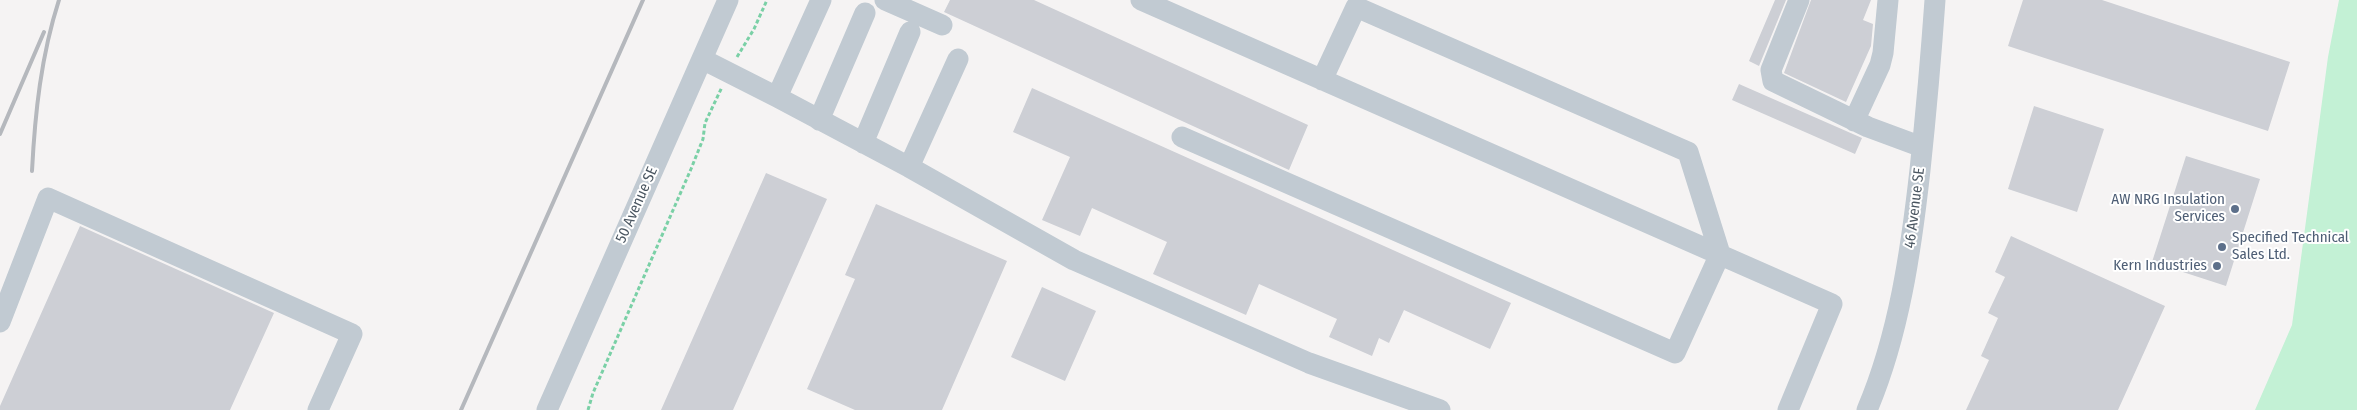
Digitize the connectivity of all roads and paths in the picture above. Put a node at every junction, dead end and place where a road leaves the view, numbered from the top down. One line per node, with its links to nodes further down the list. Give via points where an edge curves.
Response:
1 (728, 0): 13 (street, 50 Avenue SE)
2 (767, 0): 15 (path)
3 (821, 0): 17 (street)
4 (885, 0): 11 (street)
5 (1141, 0): 16 (street)
6 (1799, 0): 19 (street, via 1770,76 1777,84)
7 (1888, 0): 19 (street, via 1880,65)
8 (1935, 0): 22 (street, 46 Avenue SE)
9 (1348, 4): 16 (street); 24 (street, via 1688,152)
10 (865, 13): 18 (street)
11 (942, 25)
12 (910, 32): 21 (street)
13 (702, 59): 15 (street); 27 (street, 50 Avenue SE)
14 (958, 59): 23 (street)
15 (728, 72): 17 (street); 28 (path, via 705,123 695,160)
16 (1322, 80): 24 (street)
17 (778, 97): 18 (street)
18 (819, 120): 21 (street)
19 (1854, 121): 22 (street)
20 (1182, 137): 24 (street, via 1675,353)
21 (862, 143): 23 (street)
22 (1922, 147): 31 (street, 46 Avenue SE, via 1912,238 1896,318)
23 (909, 167): 29 (street, via 1074,260 1309,363)
24 (1720, 254): 30 (street, via 1832,304)
25 (0, 322): 26 (street, via 48,198 352,334)
26 (318, 410)
27 (547, 410)
28 (588, 410)
29 (1440, 410)
30 (1788, 410)
31 (1867, 410)

